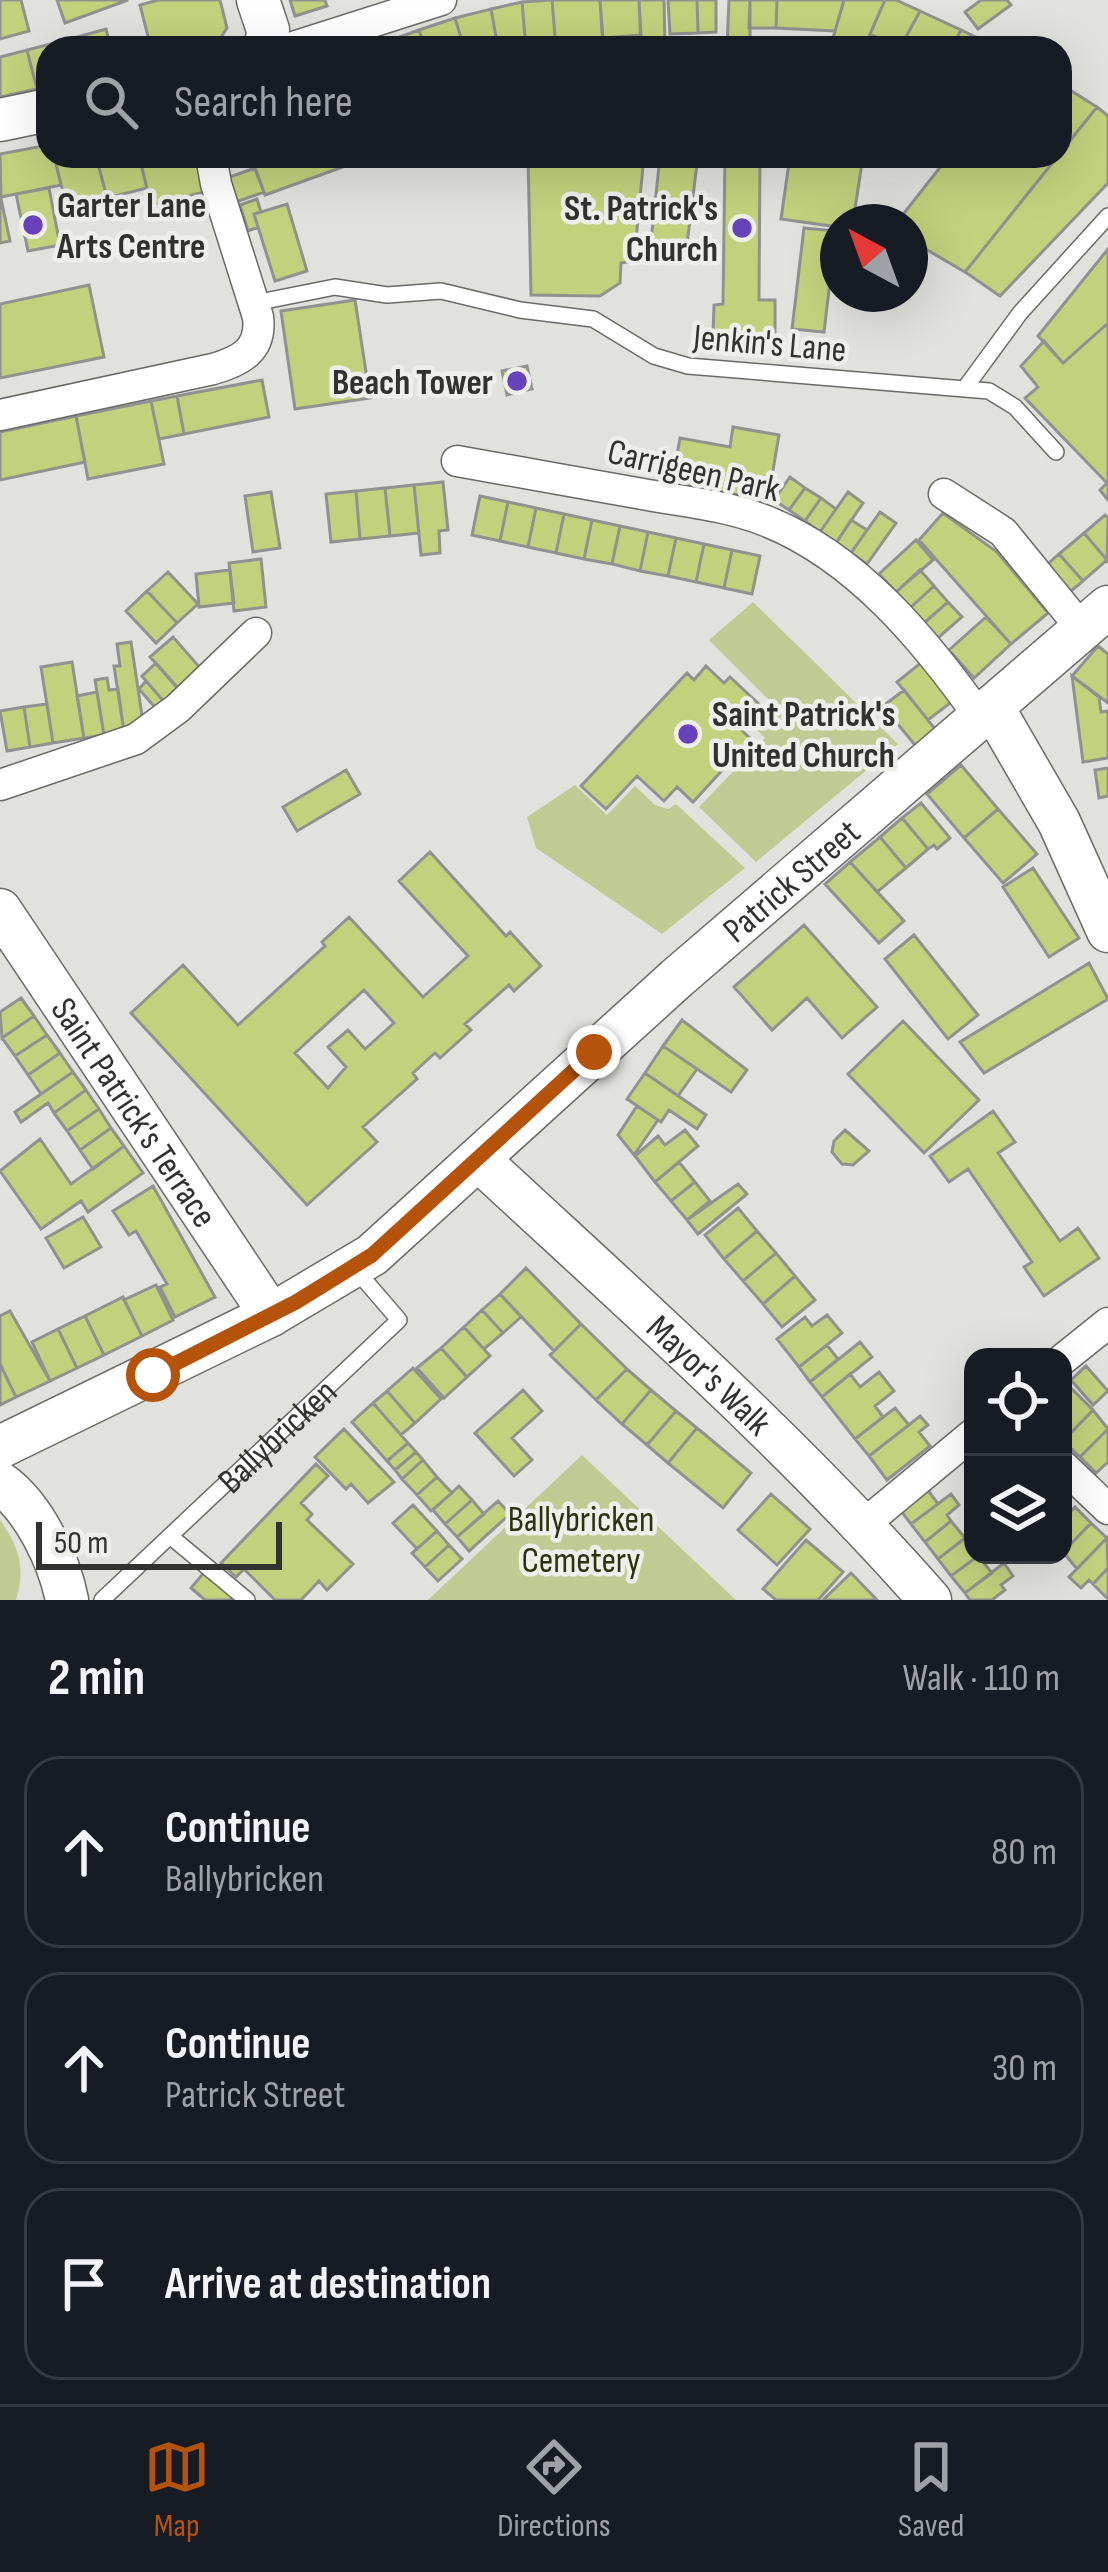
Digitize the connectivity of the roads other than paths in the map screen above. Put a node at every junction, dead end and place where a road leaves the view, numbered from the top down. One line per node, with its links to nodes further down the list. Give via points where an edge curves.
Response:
1 (258, 0): 3 (street)
2 (441, 0): 4 (street)
3 (271, 36)
4 (311, 36)
5 (36, 112): 6 (street)
6 (0, 120)
7 (213, 168): 9 (street)
8 (1108, 216): 10 (lane)
9 (255, 303): 10 (lane, Jenkin's Lane, via 335,287 387,295 441,291 593,319 654,356 688,366); 11 (street, via 256,344 237,361)
10 (965, 388): 12 (lane, Jenkin's Lane, via 1007,400)
11 (0, 415)
12 (1056, 452)
13 (457, 461): 17 (street, Carrigeen Park, via 726,509 783,529 895,613)
14 (944, 494): 15 (street, via 1003,532)
15 (1095, 618): 17 (street, Patrick Street)
16 (256, 633): 18 (street, via 144,734)
17 (987, 714): 20 (street, via 1059,822); 21 (street, Patrick Street, via 677,978)
18 (0, 785)
19 (0, 910): 23 (street, Saint Patrick's Terrace)
20 (1108, 931)
21 (479, 1160): 22 (street); 32 (street, Mayor's Walk)
22 (354, 1267): 23 (street); 33 (lane, Ballybricken, via 399,1320)
23 (271, 1315): 26 (street)
24 (1108, 1323): 25 (street)
25 (1072, 1352)
26 (62, 1418): 28 (street); 30 (street, via 26,1460)
27 (964, 1441): 32 (street)
28 (0, 1447)
29 (1072, 1475): 31 (street)
30 (14, 1498): 34 (street, via 53,1559)
31 (1108, 1509)
32 (863, 1525): 37 (street, Mayor's Walk)
33 (170, 1535): 35 (lane, Ballybricken); 36 (lane)
34 (67, 1600)
35 (102, 1600)
36 (248, 1600)
37 (930, 1600)

